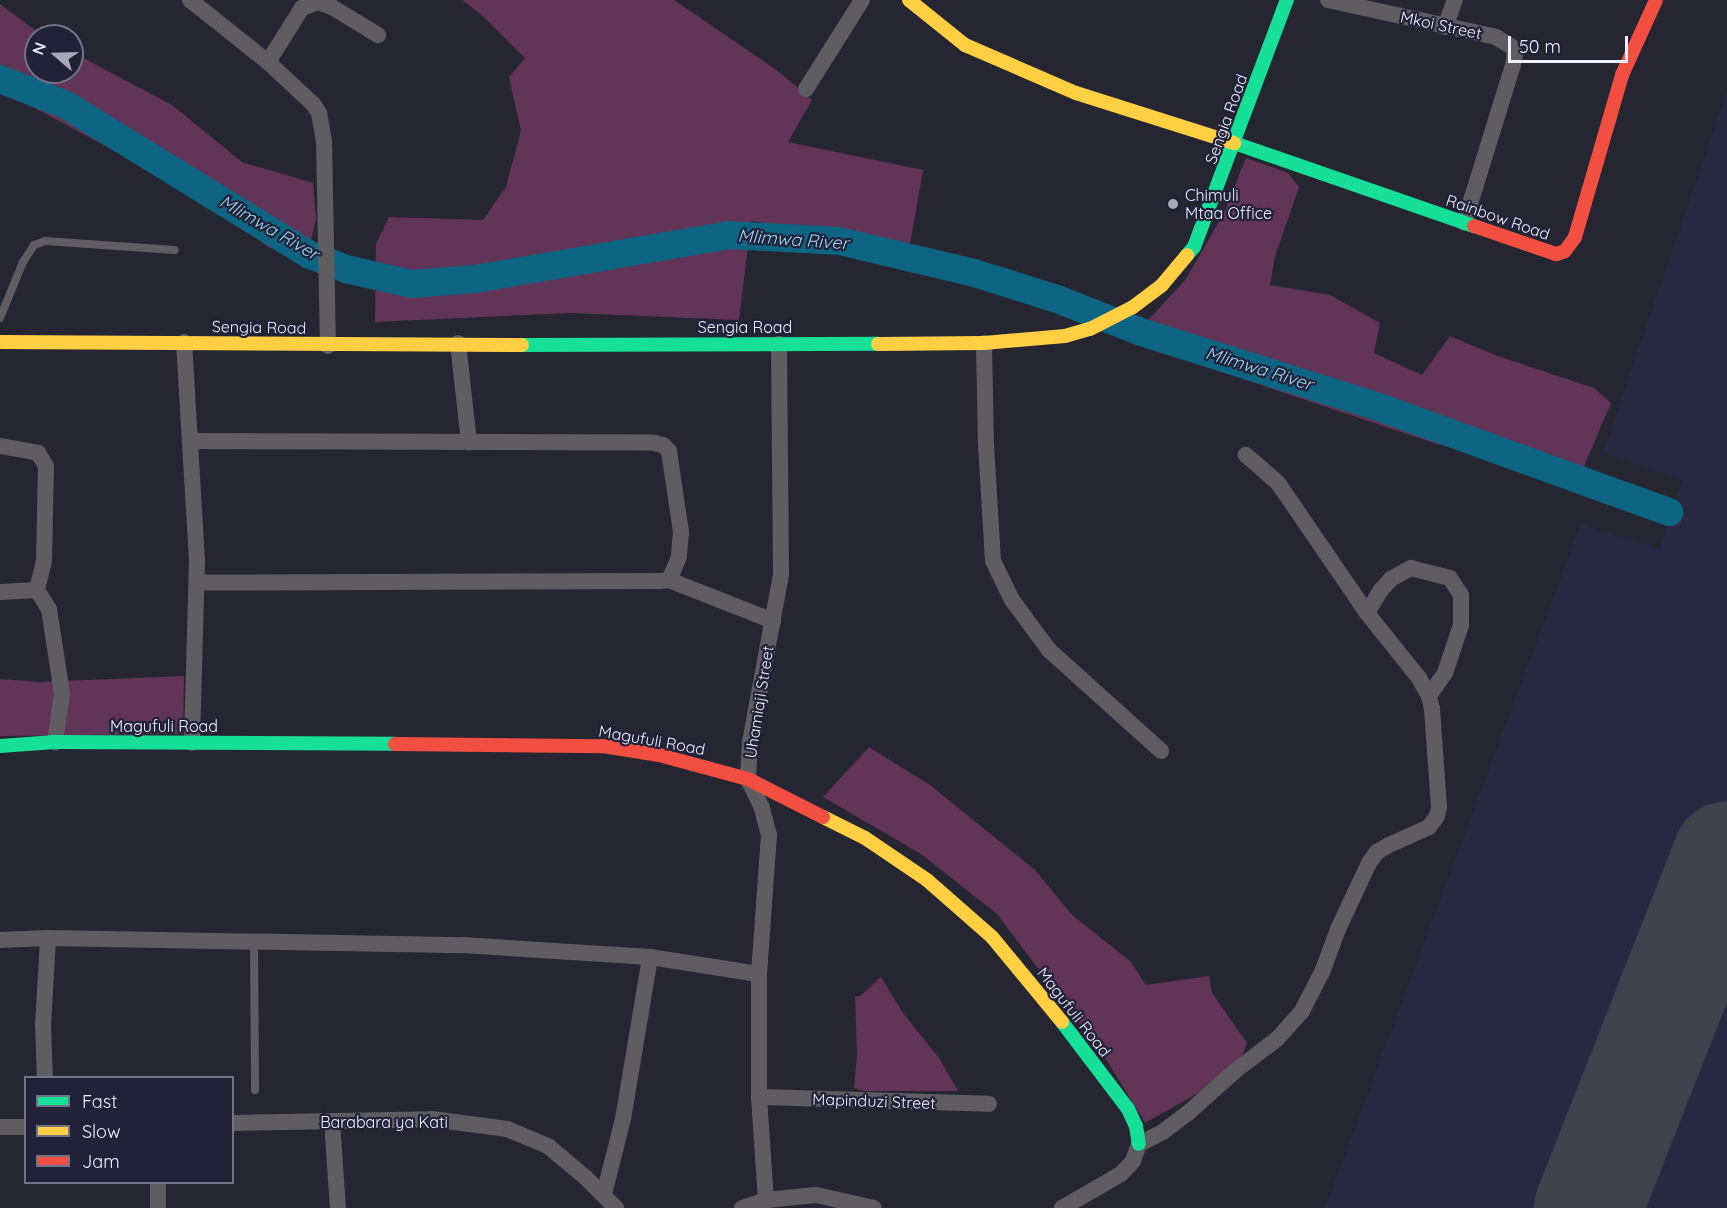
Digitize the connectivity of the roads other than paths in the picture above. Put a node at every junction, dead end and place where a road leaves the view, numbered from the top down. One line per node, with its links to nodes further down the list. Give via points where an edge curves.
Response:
1 (190, 0): 10 (street)
2 (862, 0): 11 (street)
3 (909, 0): 12 (street, Rainbow Road, via 965,45 1015,68 1076,93)
4 (1287, 0): 12 (street, Sengia Road)
5 (1328, 0): 8 (street, Mkoi Street)
6 (1455, 0): 8 (street)
7 (1656, 0): 13 (street, Rainbow Road, via 1622,75 1570,246 1556,254 1544,252)
8 (1445, 27): 13 (street, Mkoi Street, via 1496,37 1507,42 1515,54)
9 (378, 35): 10 (street, via 318,2 302,8)
10 (268, 62): 21 (street, via 319,113 324,140)
11 (806, 89)
12 (1235, 142): 13 (street, Rainbow Road); 19 (street, Sengia Road, via 1194,247 1162,285 1133,307 1090,329 1065,336)
13 (1464, 223)
14 (175, 250): 15 (lane, via 45,241 34,245)
15 (0, 318)
16 (0, 342): 17 (street, Sengia Road)
17 (184, 342): 21 (street, Sengia Road); 22 (street)
18 (458, 343): 20 (street, Sengia Road); 21 (street, Sengia Road); 23 (street)
19 (984, 343): 20 (street, Sengia Road); 36 (street, via 993,561 1012,600 1049,650)
20 (779, 344): 31 (street, Uhamiaji Street, via 780,574)
21 (327, 346)
22 (191, 441): 23 (street); 27 (street)
23 (469, 442): 26 (street, via 642,441 663,445 669,451 681,532 679,557)
24 (0, 446): 28 (street, via 38,453 46,466 44,561)
25 (1246, 455): 30 (street, via 1278,483)
26 (669, 579): 27 (street); 31 (street)
27 (197, 584): 34 (street)
28 (38, 590): 29 (street); 33 (street, via 49,609 60,671 62,694)
29 (0, 592)
30 (1367, 613): 32 (street); 32 (street, via 1391,579 1412,568 1450,578 1461,595 1461,625 1445,672)
31 (773, 621): 37 (street, Uhamiaji Street, via 750,742)
32 (1429, 696): 51 (street, via 1440,795 1437,816 1429,827 1377,852 1369,863 1323,970 1302,1011 1290,1025 1188,1113)
33 (55, 742): 34 (street, Magufuli Road); 35 (street, Magufuli Road)
34 (192, 743): 37 (street, Magufuli Road, via 603,746)
35 (0, 747)
36 (1161, 751)
37 (748, 779): 42 (street, Uhamiaji Street, via 769,835); 51 (street, Magufuli Road, via 865,838 927,880 992,938 1128,1109)
38 (48, 938): 39 (street); 40 (street); 43 (street, via 43,1026)
39 (0, 940)
40 (254, 941): 41 (street, via 463,945); 44 (lane)
41 (650, 957): 42 (street); 53 (street, via 623,1119)
42 (759, 974): 45 (street, Uhamiaji Street)
43 (45, 1076)
44 (255, 1090)
45 (759, 1097): 46 (street, Mapinduzi Street); 54 (street, Uhamiaji Street)
46 (990, 1104)
47 (332, 1121): 48 (street, Barabara ya Kati); 53 (street, Barabara ya Kati, via 432,1119 507,1129 548,1146); 56 (street)
48 (234, 1123)
49 (0, 1127): 50 (street)
50 (24, 1127)
51 (1139, 1144): 60 (street, via 1121,1174)
52 (158, 1184): 55 (street)
53 (604, 1194): 57 (street, Barabara ya Kati)
54 (766, 1200): 58 (street); 59 (street, via 816,1195)
55 (158, 1208)
56 (338, 1208)
57 (616, 1208)
58 (742, 1208)
59 (874, 1208)
60 (1062, 1208)

